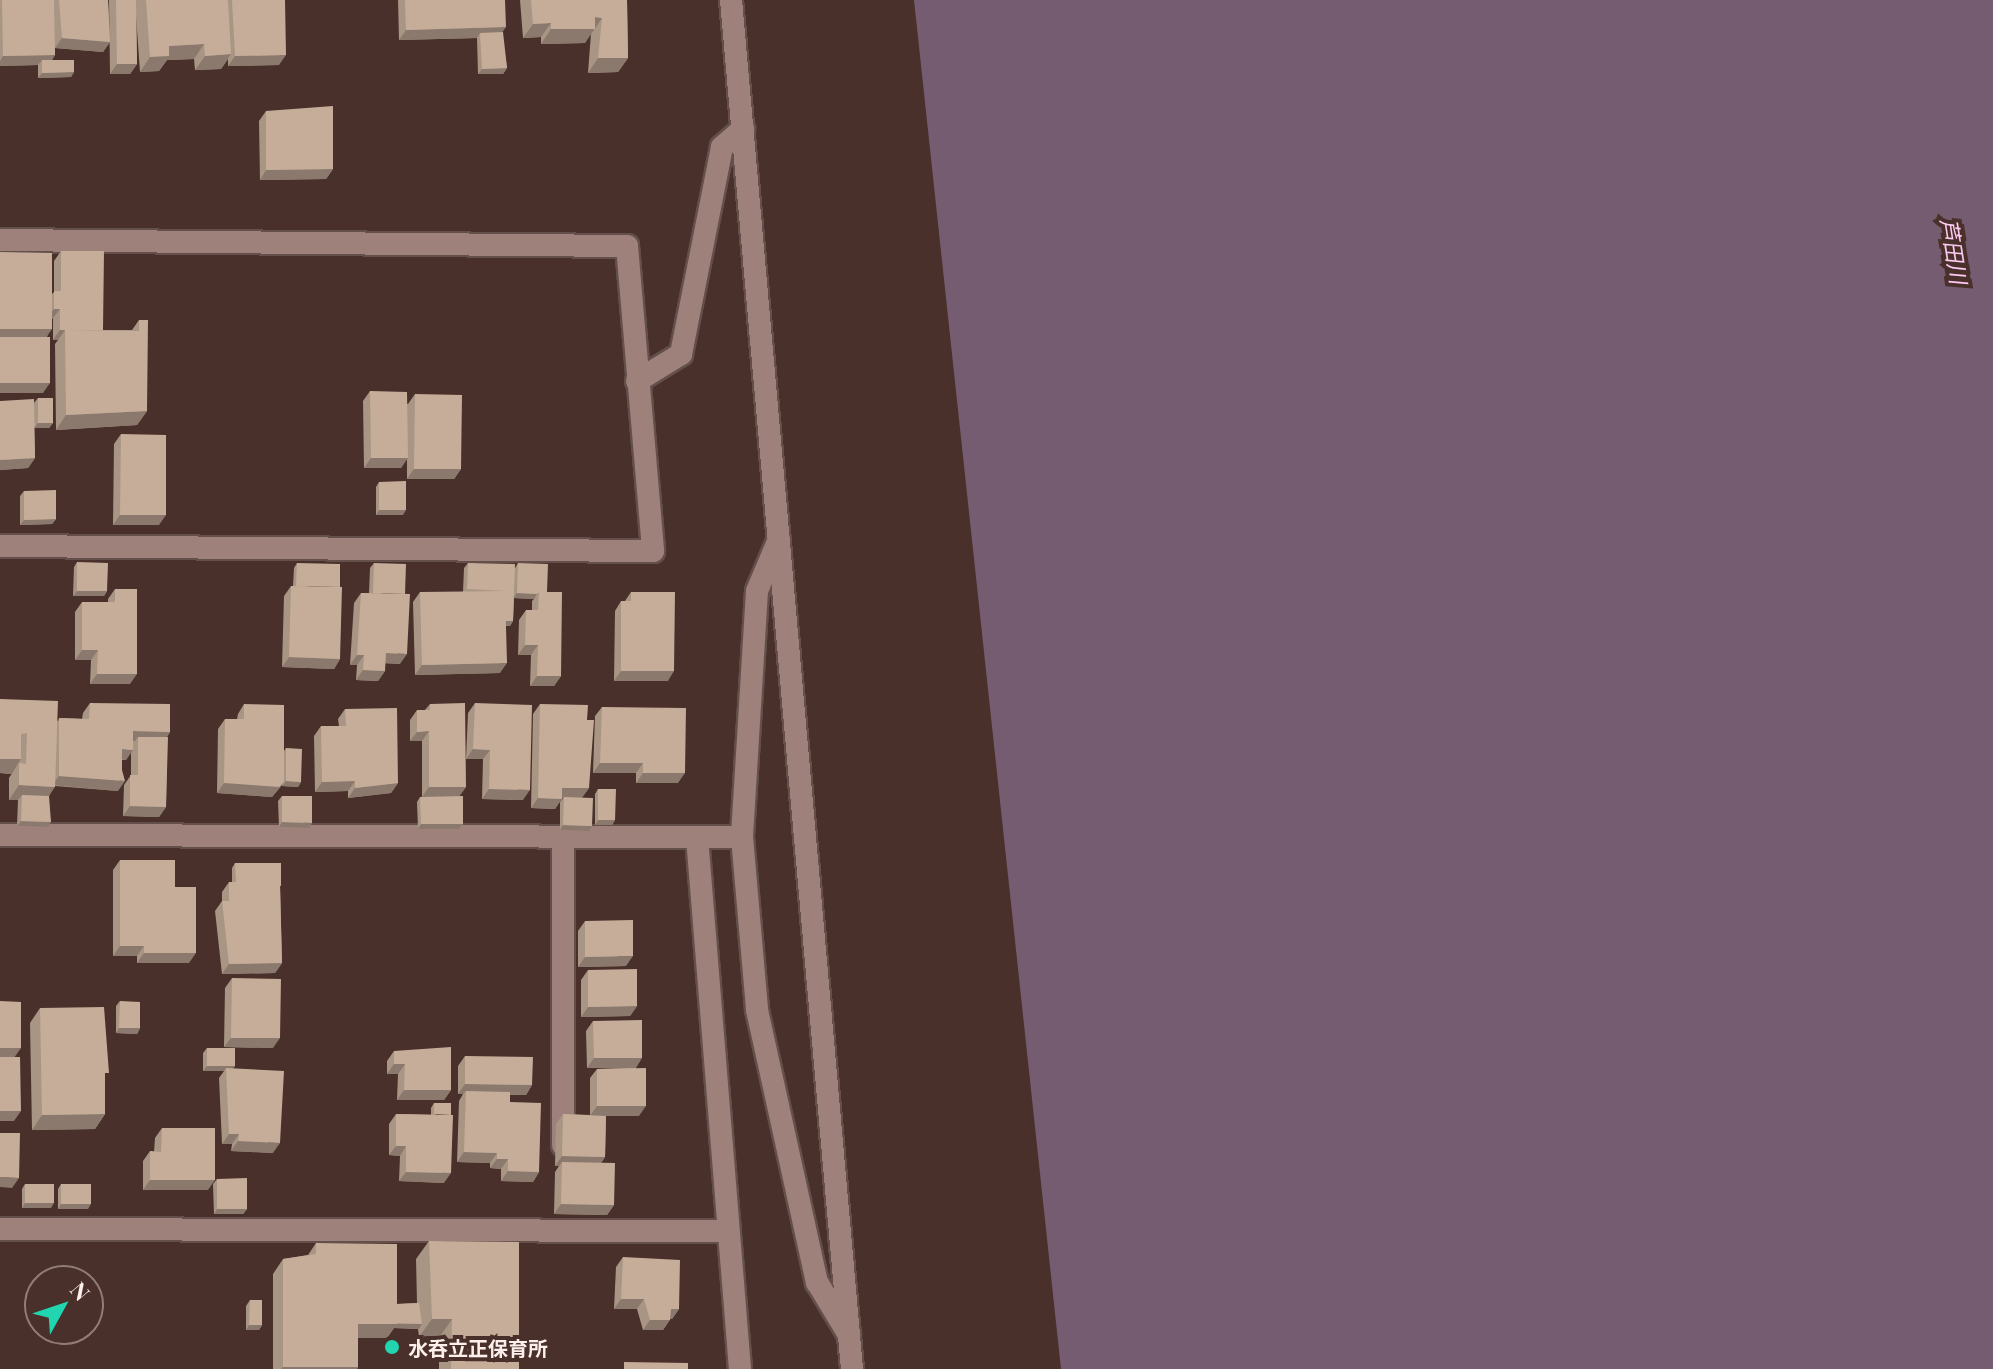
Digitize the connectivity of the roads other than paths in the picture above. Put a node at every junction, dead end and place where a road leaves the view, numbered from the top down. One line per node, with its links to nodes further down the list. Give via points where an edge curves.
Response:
1 (731, 0): 2 (street)
2 (743, 129): 4 (street, via 722,147 681,354); 5 (street)
3 (0, 240): 4 (street, via 627,246)
4 (637, 381): 6 (street, via 653,551)
5 (779, 539): 10 (street, via 757,591); 14 (street)
6 (0, 546)
7 (0, 835): 8 (street)
8 (563, 837): 9 (street); 11 (street)
9 (697, 837): 10 (street); 13 (street)
10 (742, 837): 14 (street, via 760,1025 817,1282)
11 (563, 1167)
12 (0, 1229): 13 (street, via 563,1222)
13 (726, 1231): 15 (street)
14 (849, 1335): 16 (street)
15 (740, 1369)
16 (852, 1369)

